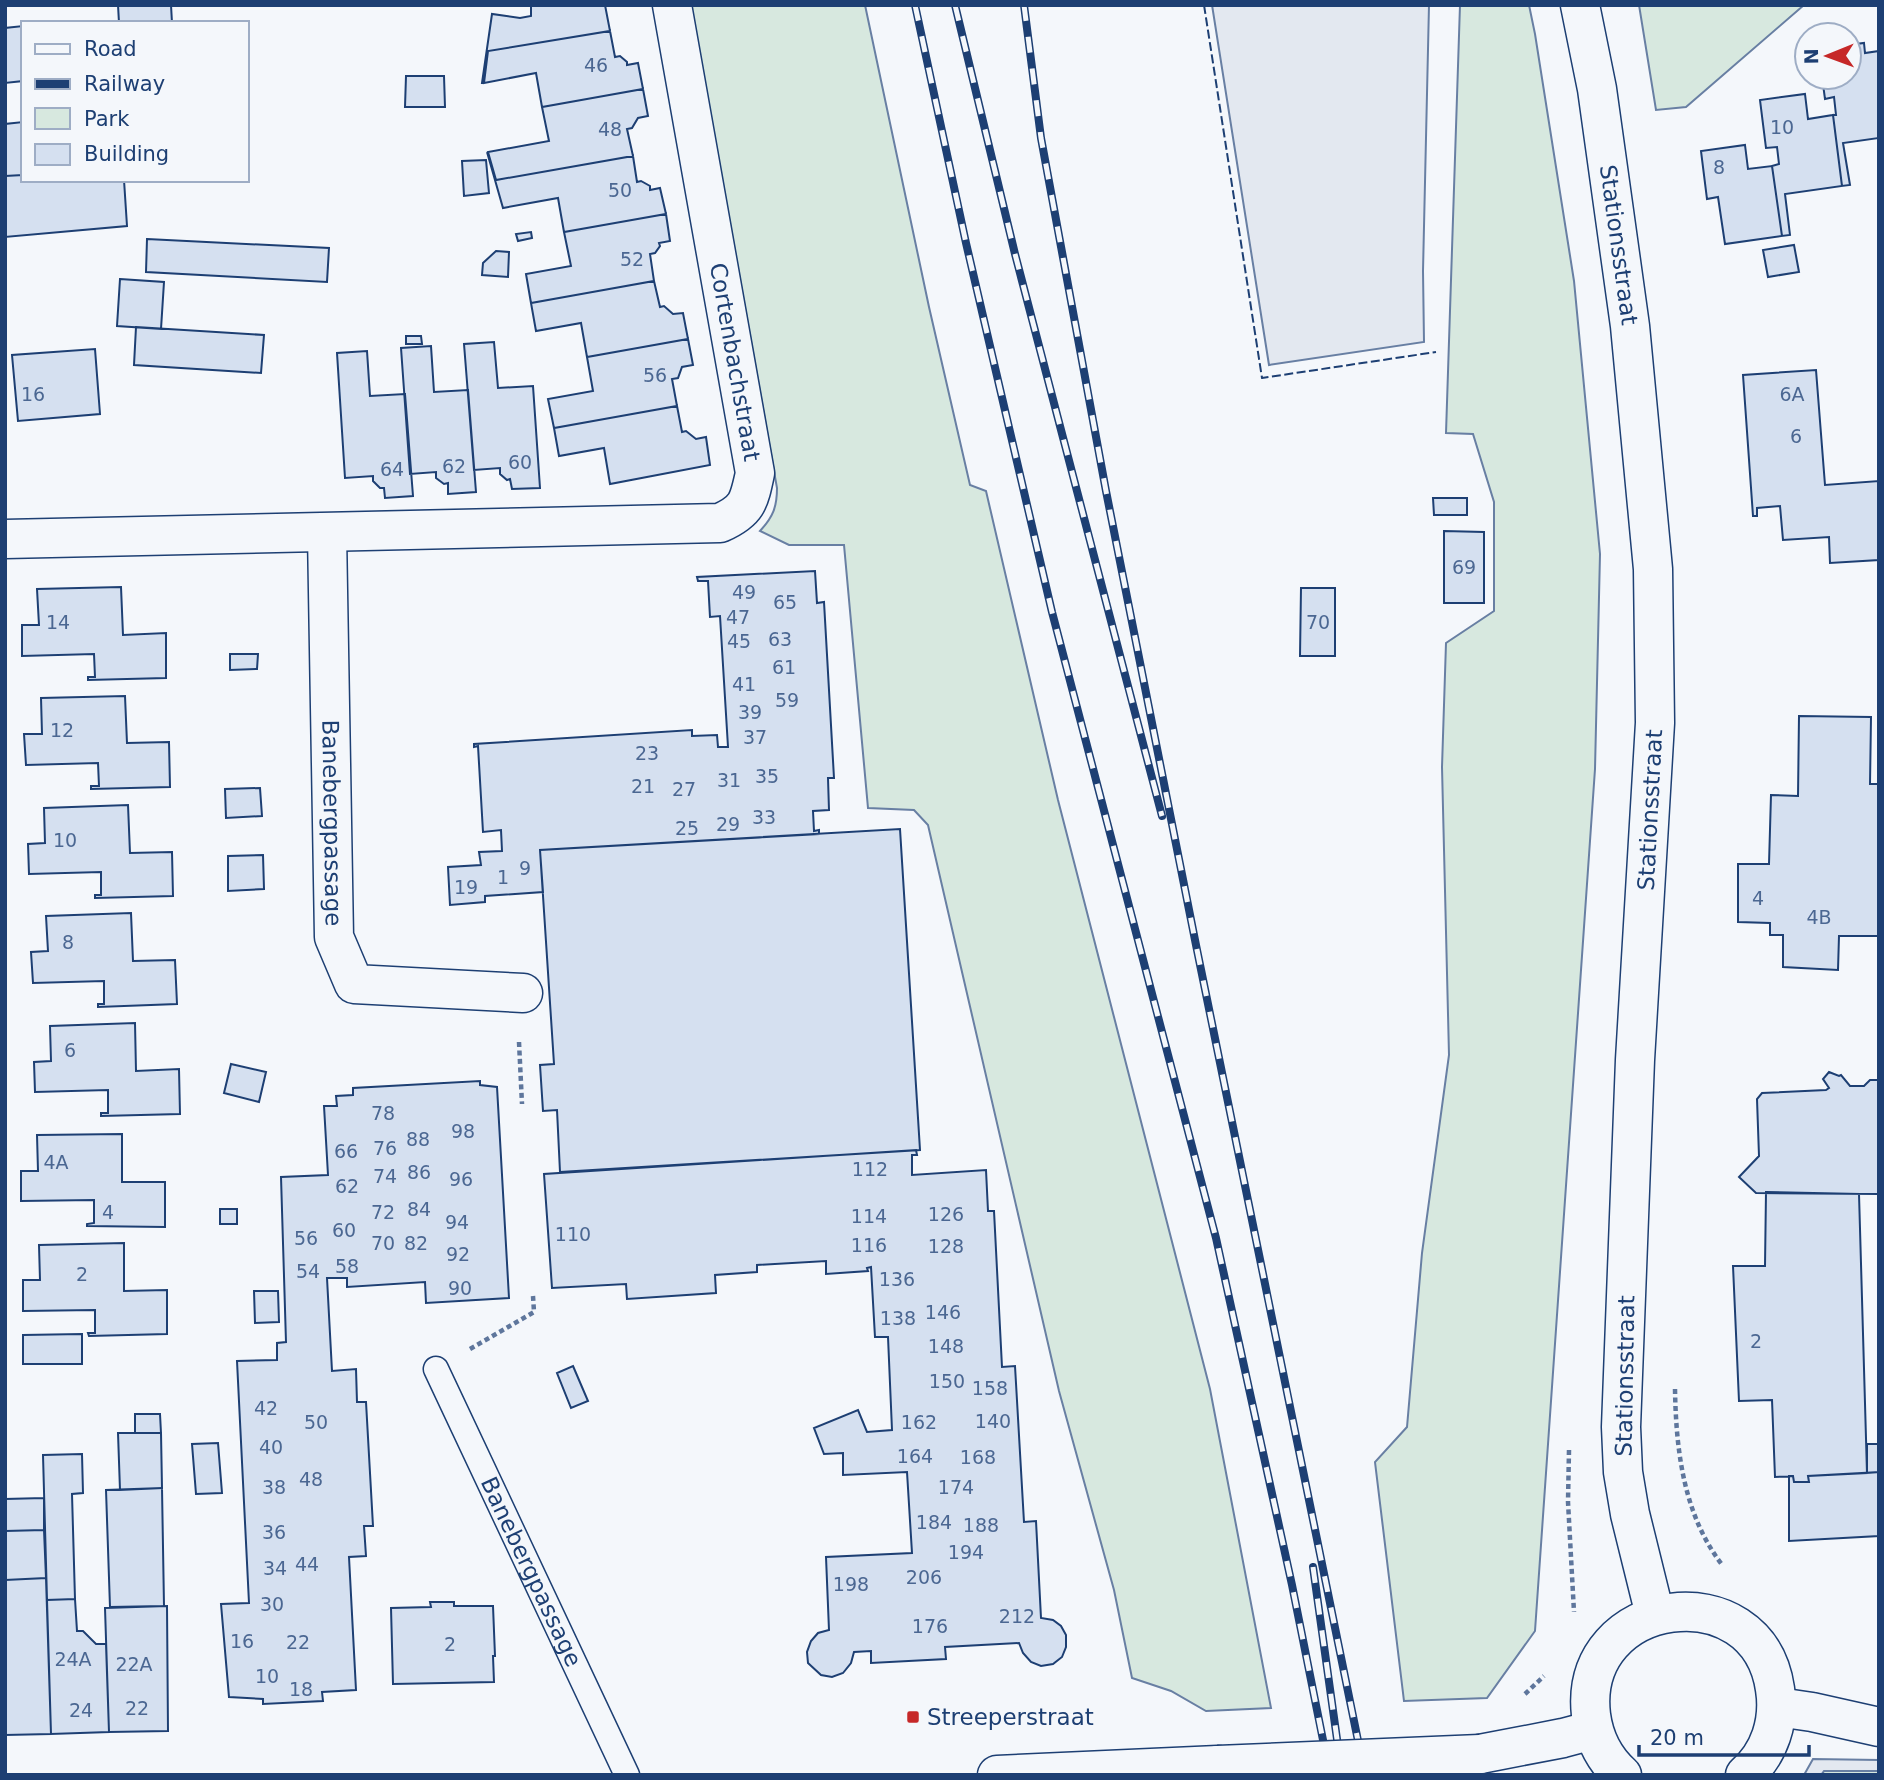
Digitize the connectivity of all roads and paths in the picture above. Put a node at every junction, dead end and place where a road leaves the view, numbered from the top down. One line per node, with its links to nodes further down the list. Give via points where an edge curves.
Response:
1 (672, 5): 3 (street, Cortenbachstraat, via 755,473 750,496 738,515 720,523)
2 (1580, 5): 9 (street, Stationsstraat, via 1597,89 1629,326 1653,569 1655,723 1620,1427 1630,1514)
3 (327, 533): 4 (street, Cortenbachstraat); 5 (street, Banebergpassage, via 334,937 354,984)
4 (5, 539)
5 (519, 993): 6 (path)
6 (522, 1104)
7 (533, 1296): 8 (path, via 534,1312)
8 (436, 1369): 13 (lane, Banebergpassage)
9 (1655, 1615): 10 (street, via 1685,1610 1714,1615 1741,1629 1761,1651 1773,1678); 12 (street, via 1630,1627 1608,1648 1595,1673 1590,1702)
10 (1778, 1707): 11 (street); 16 (street, via 1772,1737)
11 (1879, 1727)
12 (1593, 1730): 14 (street, bridge, via 1480,1754); 15 (street, via 1602,1751)
13 (627, 1775)
14 (997, 1775)
15 (1622, 1775)
16 (1745, 1775)

